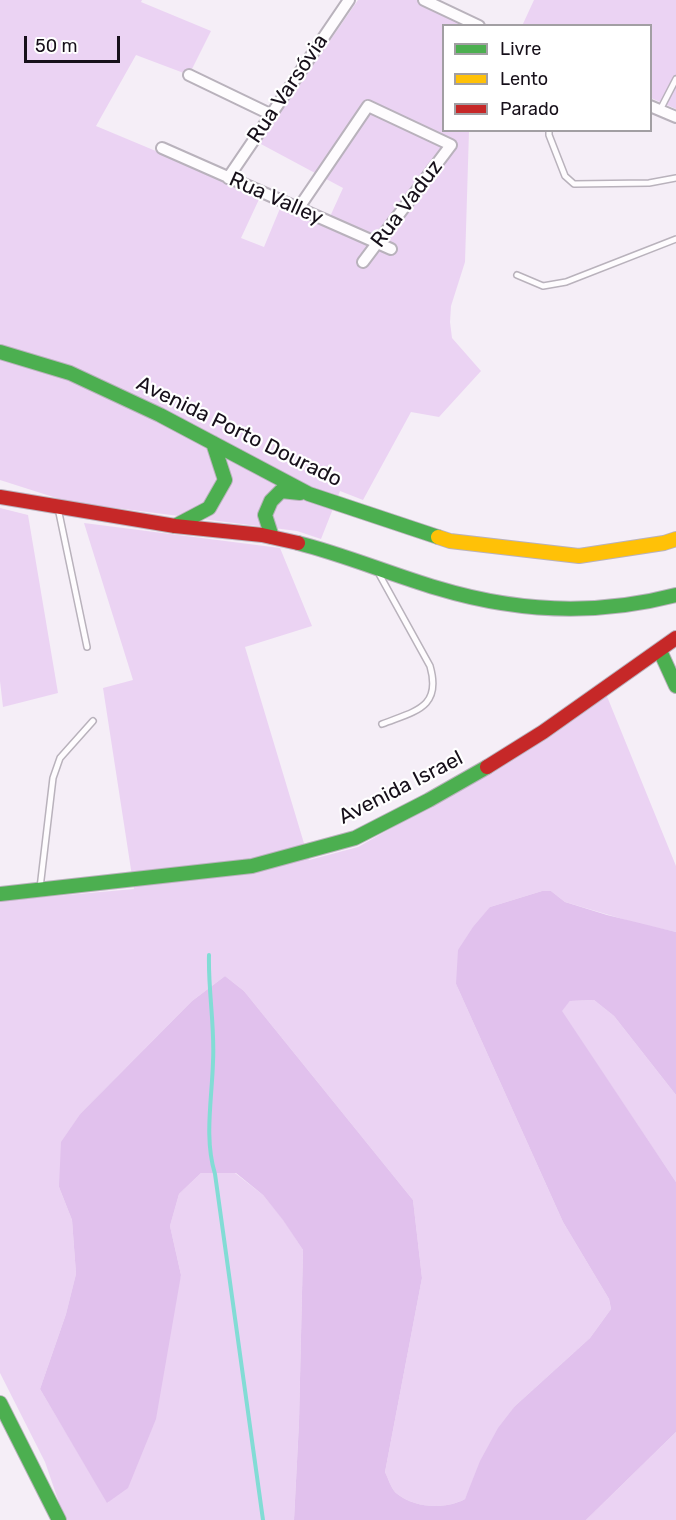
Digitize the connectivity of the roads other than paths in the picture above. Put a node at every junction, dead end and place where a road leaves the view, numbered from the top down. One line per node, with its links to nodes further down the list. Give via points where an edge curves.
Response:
1 (349, 0): 7 (street, Rua Varsóvia)
2 (424, 0): 3 (street)
3 (475, 24)
4 (189, 75): 7 (street)
5 (676, 80): 6 (lane)
6 (655, 108): 8 (street)
7 (270, 114): 11 (street, Rua Varsóvia)
8 (676, 117)
9 (549, 132): 12 (lane, via 565,177 574,184 649,183)
10 (162, 148): 11 (street, Rua Valley)
11 (228, 177): 13 (street, Rua Valley)
12 (676, 178)
13 (298, 208): 15 (street, Rua Valley); 15 (street, Rua Vaduz, via 368,106 451,145)
14 (676, 239): 18 (lane, via 566,282 543,286)
15 (377, 243): 16 (street, Rua Valley); 17 (street, Rua Vaduz)
16 (391, 249)
17 (363, 262)
18 (517, 275)
19 (0, 352): 20 (street, Avenida Porto Dourado, via 70,374)
20 (213, 443): 21 (street, Avenida Porto Dourado); 24 (street, via 225,480 209,508)
21 (309, 494): 25 (street, via 281,491 271,501 265,515); 26 (street, Avenida Porto Dourado, via 450,541 579,556)
22 (0, 498): 23 (street)
23 (57, 506): 24 (street); 30 (lane)
24 (175, 526): 25 (street)
25 (272, 537): 27 (street)
26 (676, 538)
27 (375, 568): 28 (street, via 492,602 541,609 610,607); 34 (lane, via 430,666 435,683 432,698 419,709)
28 (676, 596)
29 (676, 638): 31 (street, Avenida Israel)
30 (87, 647)
31 (660, 651): 32 (street); 35 (street, Avenida Israel, via 489,766 355,838 252,866)
32 (676, 686)
33 (93, 721): 35 (lane, via 60,758 53,778)
34 (382, 724)
35 (40, 890): 36 (street, Avenida Israel)
36 (0, 894)
37 (0, 1403): 38 (street)
38 (55, 1518)

